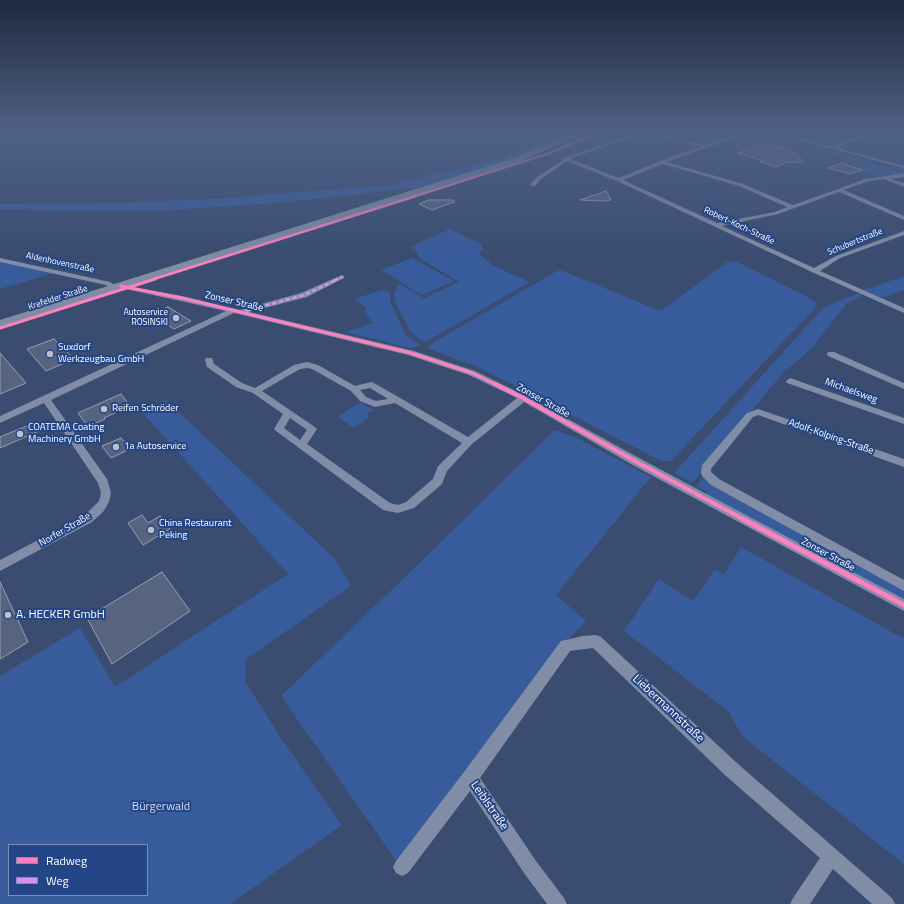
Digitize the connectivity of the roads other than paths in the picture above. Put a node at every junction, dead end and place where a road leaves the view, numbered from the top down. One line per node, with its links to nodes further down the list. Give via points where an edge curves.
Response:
1 (473, 174): 19 (main road, Krefelder Straße)
2 (545, 174): 9 (street)
3 (603, 174): 8 (street, Robert-Koch-Straße)
4 (633, 174): 8 (street)
5 (704, 174): 12 (street, via 741,185)
6 (904, 175): 7 (street)
7 (884, 179): 10 (street); 11 (street, via 868,180)
8 (619, 180): 14 (street, Robert-Koch-Straße)
9 (533, 185)
10 (904, 186)
11 (839, 190): 12 (street); 13 (street)
12 (792, 207): 14 (street, via 760,217)
13 (904, 218)
14 (717, 225): 17 (street, Robert-Koch-Straße)
15 (904, 232): 17 (street, Schubertstraße, via 838,257)
16 (0, 260): 19 (street, Aldenhovenstraße)
17 (814, 271): 21 (street, Robert-Koch-Straße)
18 (342, 277): 20 (street, via 304,295)
19 (118, 287): 20 (street, Zonser Straße); 22 (main road, Krefelder Straße)
20 (237, 311): 29 (street, Zonser Straße, via 411,353 472,373); 30 (street)
21 (904, 311)
22 (0, 324)
23 (831, 354): 26 (street)
24 (209, 360): 28 (street, via 210,365 239,385)
25 (790, 381): 34 (street, Michaelsweg)
26 (904, 386)
27 (354, 389): 28 (street, via 316,367 307,365 297,367); 31 (street, via 371,385); 31 (street, via 363,399 375,404)
28 (256, 391): 32 (street)
29 (523, 398): 35 (street); 41 (street, Zonser Straße)
30 (46, 399): 33 (street); 39 (street, Norfer Straße, via 102,482 106,493 104,502 88,519)
31 (395, 400): 35 (street)
32 (288, 414): 36 (street, via 279,429); 36 (street, via 312,429)
33 (0, 420)
34 (904, 421)
35 (470, 442): 36 (street, via 442,469 438,481 410,506 398,509 387,507)
36 (302, 445)
37 (904, 463): 38 (street, Adolf-Kolping-Straße, via 758,412 750,415)
38 (706, 468): 40 (street, Zonser Straße, via 706,472 715,482)
39 (0, 566)
40 (904, 586)
41 (904, 605)
42 (470, 778): 43 (street, Liebermannstraße, via 566,646 596,641 732,770); 44 (street, Leiblstraße); 45 (street, Leiblstraße)
43 (831, 857): 46 (street); 47 (street, Liebermannstraße)
44 (402, 867)
45 (558, 904)
46 (799, 904)
47 (886, 904)

